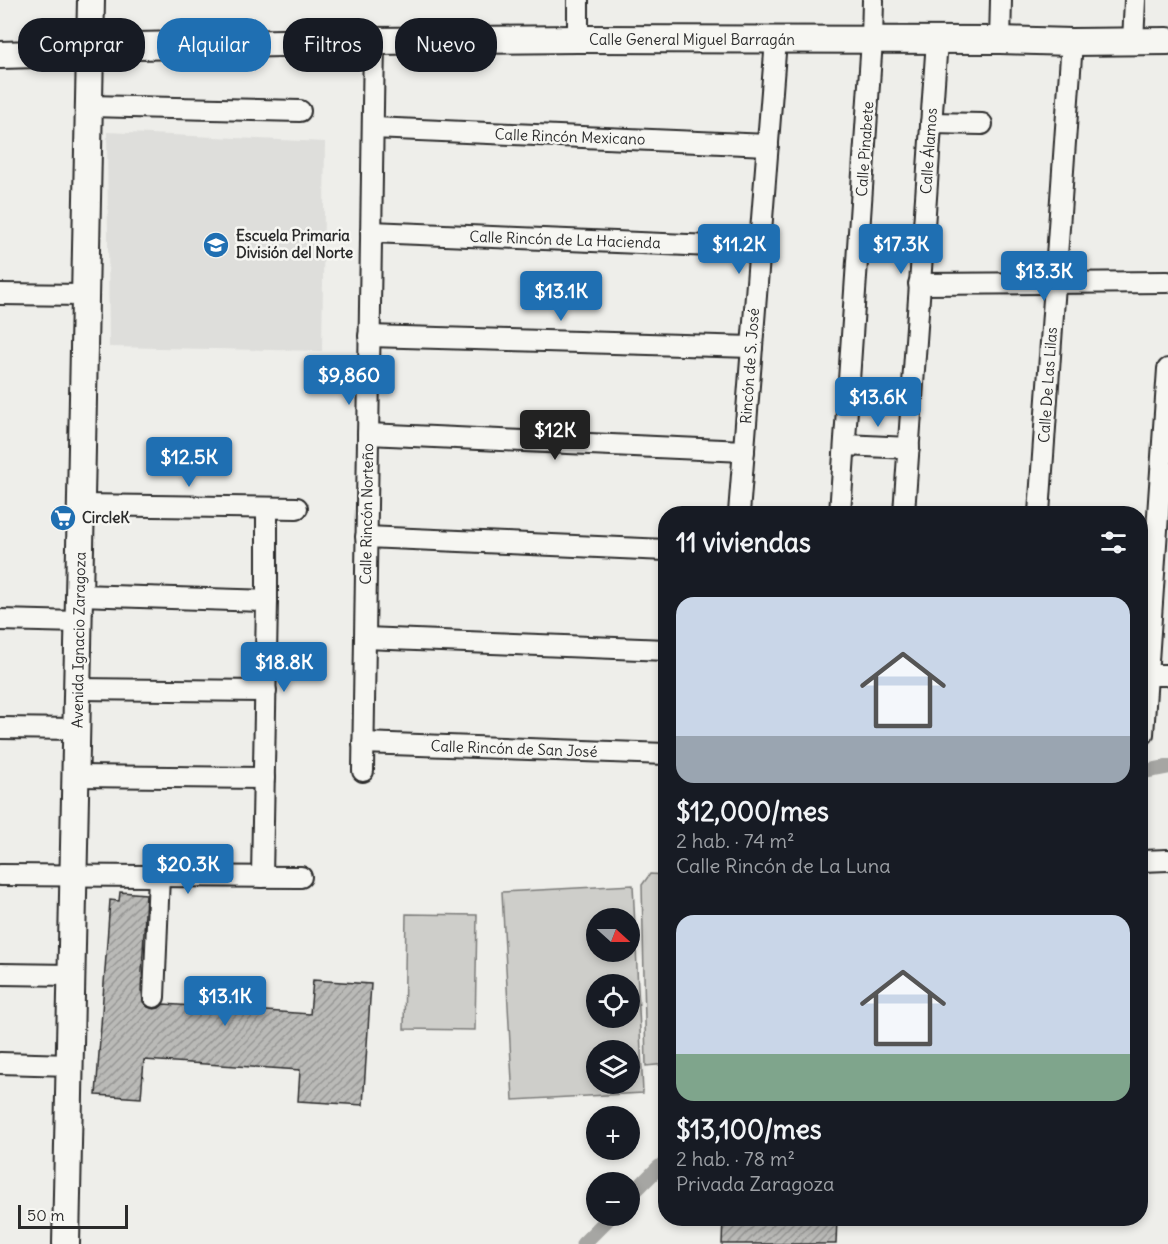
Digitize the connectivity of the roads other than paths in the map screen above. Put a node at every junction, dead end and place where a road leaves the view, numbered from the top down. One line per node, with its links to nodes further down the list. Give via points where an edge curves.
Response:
1 (91, 0): 6 (main road, Avenida Ignacio Zaragoza)
2 (578, 0): 7 (street)
3 (873, 0): 9 (street, Calle Pinabete)
4 (1001, 0): 11 (street)
5 (1135, 0): 15 (street)
6 (91, 18)
7 (578, 39): 8 (main road, Calle General Miguel Barragán); 12 (main road, Calle General Miguel Barragán)
8 (776, 40): 9 (main road, Calle General Miguel Barragán); 27 (street, Rincón de S. José)
9 (872, 40): 10 (main road, Calle General Miguel Barragán); 39 (street, Calle Pinabete)
10 (937, 40): 11 (main road, Calle General Miguel Barragán); 24 (street, Calle Álamos)
11 (1000, 40): 14 (main road, Calle General Miguel Barragán)
12 (383, 41)
13 (1168, 41): 15 (main road, Calle General Miguel Barragán)
14 (1072, 42): 15 (main road, Calle General Miguel Barragán); 31 (street, Calle De Las Lilas)
15 (1133, 42)
16 (283, 43): 17 (main road, Calle General Miguel Barragán)
17 (145, 46)
18 (0, 55): 19 (main road, Calle General Miguel Barragán)
19 (18, 55)
20 (90, 72): 22 (main road, Avenida Ignacio Zaragoza)
21 (374, 72): 26 (street, Calle Rincón Norteño)
22 (89, 106): 23 (street); 34 (main road, Avenida Ignacio Zaragoza)
23 (300, 111)
24 (931, 123): 25 (street); 32 (street, Calle Álamos)
25 (982, 124)
26 (373, 128): 27 (street, Calle Rincón Mexicano); 28 (street, Calle Rincón Norteño)
27 (768, 146): 29 (street, Rincón de S. José)
28 (371, 232): 29 (street, Calle Rincón de La Hacienda); 35 (street, Calle Rincón Norteño)
29 (760, 248): 36 (street, Rincón de S. José)
30 (1168, 282): 31 (street)
31 (1054, 283): 32 (street); 47 (street, Calle De Las Lilas)
32 (919, 284): 40 (street, Calle Álamos)
33 (0, 294): 34 (street)
34 (85, 295): 43 (main road, Avenida Ignacio Zaragoza)
35 (369, 336): 36 (street); 38 (street, Calle Rincón Norteño)
36 (752, 347): 41 (street, Rincón de S. José)
37 (1168, 370): 42 (street)
38 (368, 434): 41 (street); 51 (street, Calle Rincón Norteño)
39 (845, 445): 40 (street); 45 (street, Calle Pinabete)
40 (909, 447): 46 (street, Calle Álamos)
41 (744, 451): 44 (street, Rincón de S. José)
42 (1164, 495): 50 (street)
43 (81, 505): 48 (street); 54 (main road, Avenida Ignacio Zaragoza)
44 (740, 506)
45 (841, 506)
46 (905, 506)
47 (1039, 506)
48 (267, 508): 49 (street); 55 (street)
49 (297, 508)
50 (1149, 523): 53 (street)
51 (366, 537): 52 (street); 58 (street, Calle Rincón Norteño)
52 (658, 550)
53 (1161, 586): 60 (street)
54 (80, 595): 55 (street); 57 (main road, Avenida Ignacio Zaragoza)
55 (267, 601): 64 (street)
56 (0, 620): 57 (street)
57 (79, 622): 63 (main road, Avenida Ignacio Zaragoza)
58 (365, 638): 59 (street); 67 (street, Calle Rincón Norteño)
59 (658, 650)
60 (1148, 669)
61 (1148, 675): 62 (street)
62 (1168, 675)
63 (77, 689): 64 (street); 66 (main road, Avenida Ignacio Zaragoza)
64 (266, 691): 71 (street)
65 (0, 729): 66 (street)
66 (77, 729): 70 (main road, Avenida Ignacio Zaragoza)
67 (363, 743): 68 (street, Calle Rincón de San José); 69 (street, Calle Rincón Norteño)
68 (658, 754)
69 (363, 771)
70 (76, 776): 71 (street); 75 (main road, Avenida Ignacio Zaragoza)
71 (264, 778): 77 (street)
72 (1168, 860): 73 (street)
73 (1148, 861)
74 (0, 874): 75 (street)
75 (74, 875): 76 (street); 80 (main road, Avenida Ignacio Zaragoza)
76 (159, 876): 77 (street); 81 (street)
77 (262, 877): 78 (street)
78 (301, 877)
79 (0, 974): 80 (street)
80 (72, 975): 83 (main road, Avenida Ignacio Zaragoza)
81 (154, 997)
82 (0, 1064): 83 (street)
83 (70, 1065): 84 (main road, Avenida Ignacio Zaragoza)
84 (66, 1244)

